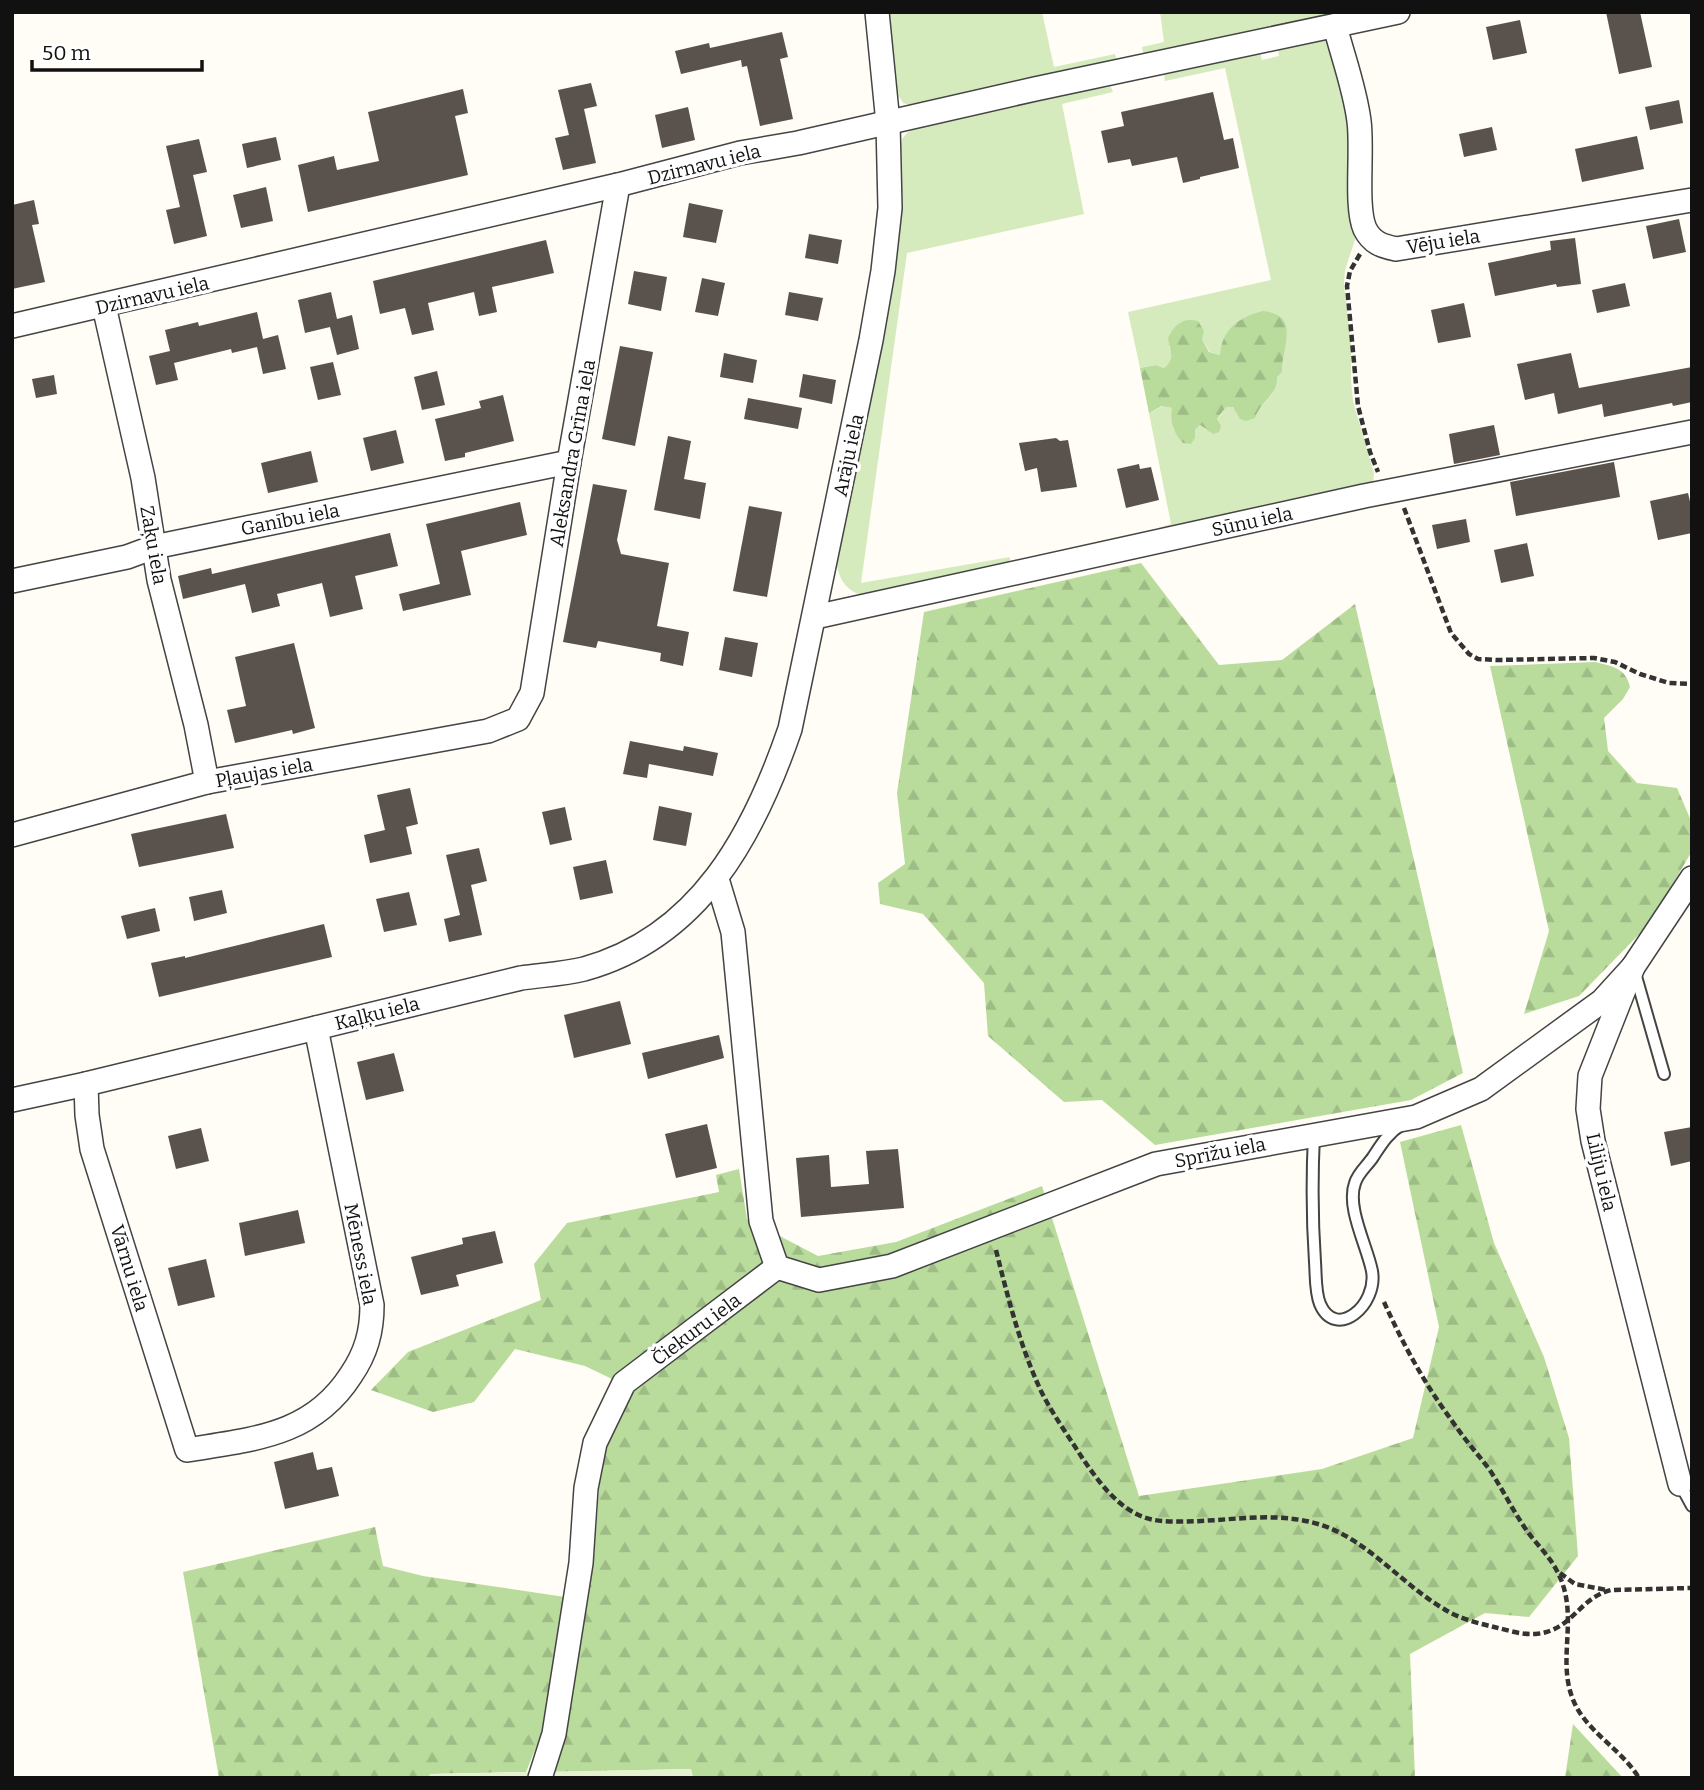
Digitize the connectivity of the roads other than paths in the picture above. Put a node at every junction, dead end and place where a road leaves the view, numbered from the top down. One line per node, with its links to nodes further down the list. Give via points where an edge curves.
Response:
1 (877, 12): 4 (street, Arāju iela)
2 (1398, 12): 3 (street, Dzirnavu iela)
3 (1335, 26): 4 (street, Dzirnavu iela); 6 (street, Vēju iela, via 1359,118 1361,213 1372,240 1382,246 1396,249)
4 (888, 123): 5 (street, Dzirnavu iela, via 740,153); 13 (street, Arāju iela, via 890,208 883,271)
5 (618, 185): 7 (street, Dzirnavu iela); 10 (street, Aleksandra Grīna iela)
6 (1692, 200)
7 (104, 306): 8 (street, Dzirnavu iela); 11 (street, Zaķu iela)
8 (12, 326)
9 (1692, 432): 13 (street, Sūnu iela, via 1393,491)
10 (569, 462): 11 (street, Ganību iela); 14 (street, Aleksandra Grīna iela, via 532,693)
11 (154, 547): 12 (street, Ganību iela); 15 (street, Zaķu iela)
12 (12, 581)
13 (815, 617): 18 (street, Arāju iela, via 790,729 773,778 754,820)
14 (518, 719): 15 (street, Pļaujas iela, via 488,731)
15 (207, 782): 16 (street, Pļaujas iela)
16 (12, 835)
17 (1692, 878): 19 (street, Liliju iela)
18 (717, 879): 20 (street, Kaļķu iela, via 663,930 608,961); 26 (street, via 734,943 761,1222)
19 (1633, 967): 21 (lane); 24 (street, Sprīžu iela, via 1602,1002 1481,1089); 28 (street, Liliju iela, via 1590,1076 1588,1109)
20 (316, 1028): 22 (street, Kaļķu iela); 27 (street, Mēness iela, via 372,1305 369,1340 341,1392 308,1420)
21 (1664, 1074)
22 (86, 1084): 23 (street, Kaļķu iela); 27 (street, Vārnu iela, via 92,1149)
23 (12, 1100)
24 (1416, 1117): 25 (street, Sprīžu iela); 25 (lane, via 1385,1139 1354,1184 1352,1200 1372,1275 1370,1297 1353,1316 1340,1319 1321,1306 1317,1291 1312,1224)
25 (1314, 1133): 26 (street, Sprīžu iela, via 1156,1164 892,1266 819,1280)
26 (777, 1268): 30 (street, Čiekuru iela, via 624,1383 595,1443 554,1734)
27 (187, 1450)
28 (1680, 1484): 29 (lane)
29 (1692, 1506)
30 (540, 1778)

